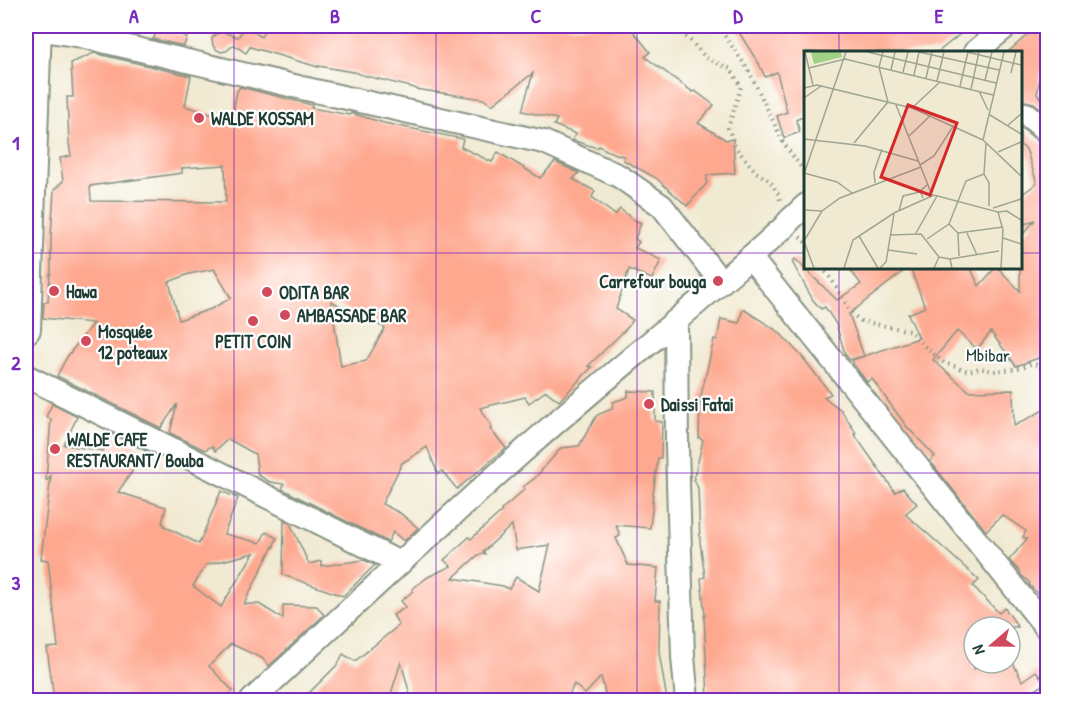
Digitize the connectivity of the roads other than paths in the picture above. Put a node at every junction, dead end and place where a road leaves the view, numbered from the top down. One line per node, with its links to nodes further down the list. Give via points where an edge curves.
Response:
1 (1007, 26): 3 (street)
2 (36, 27): 8 (street, via 543,142 619,176 662,206); 10 (street)
3 (976, 51)
4 (1022, 113): 5 (street)
5 (1047, 132)
6 (792, 220): 7 (street)
7 (750, 258): 8 (street); 13 (street)
8 (721, 282): 9 (street)
9 (676, 321): 12 (street); 15 (street, via 682,657)
10 (26, 329)
11 (26, 376): 12 (street)
12 (400, 563): 14 (street)
13 (1047, 630)
14 (252, 700)
15 (687, 700)

